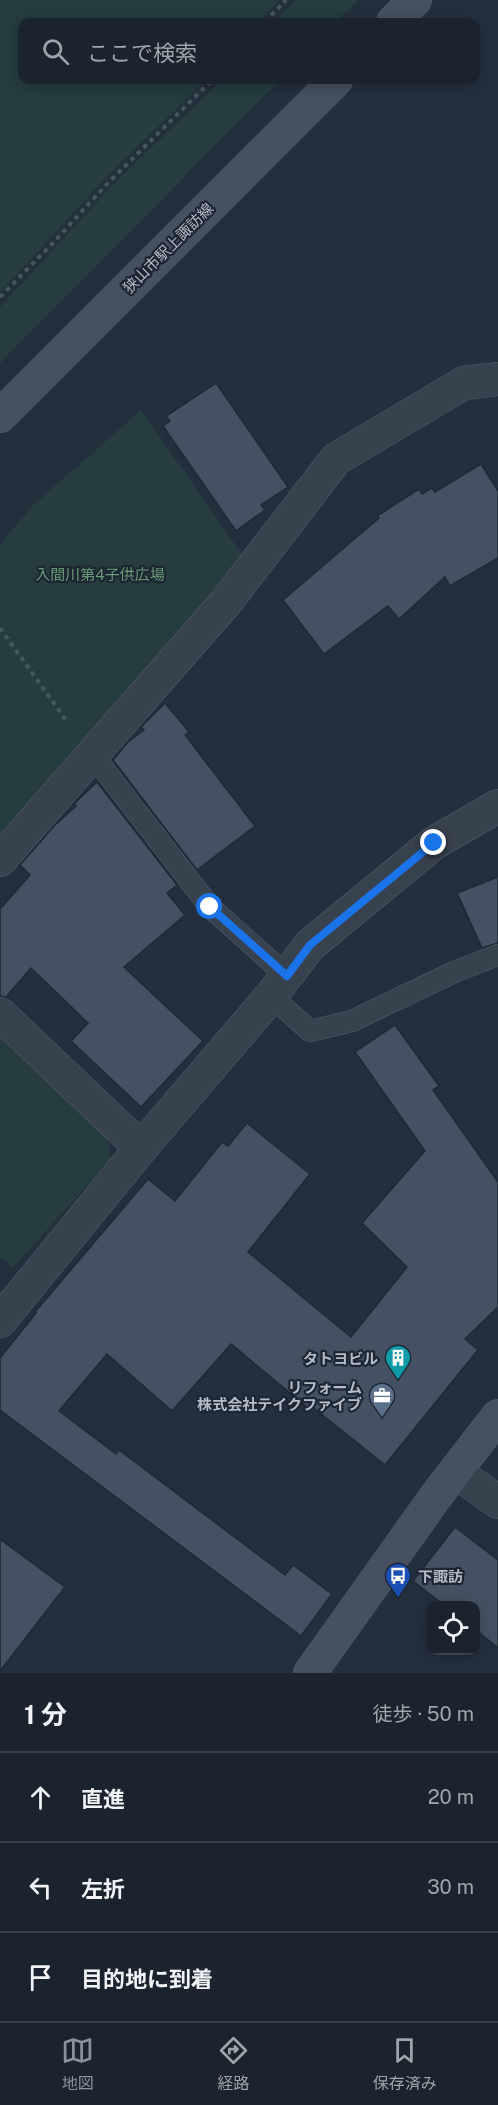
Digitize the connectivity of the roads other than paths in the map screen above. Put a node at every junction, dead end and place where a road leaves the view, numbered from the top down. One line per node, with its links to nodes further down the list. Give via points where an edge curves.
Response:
1 (415, 0): 2 (street)
2 (397, 18)
3 (332, 84): 5 (street, 狭山市駅上諏訪線)
4 (498, 379): 6 (street, via 464,383 336,459 226,602)
5 (0, 416)
6 (92, 754): 8 (street); 10 (lane, via 210,907)
7 (498, 806): 10 (street, via 434,843 310,945)
8 (0, 860)
9 (498, 955): 10 (lane, via 453,972 352,1021 310,1031)
10 (279, 986): 12 (street)
11 (0, 1014): 12 (street)
12 (141, 1148): 13 (street)
13 (0, 1321)
14 (498, 1416): 15 (street)
15 (456, 1472): 16 (street); 17 (street)
16 (498, 1502)
17 (310, 1673)

